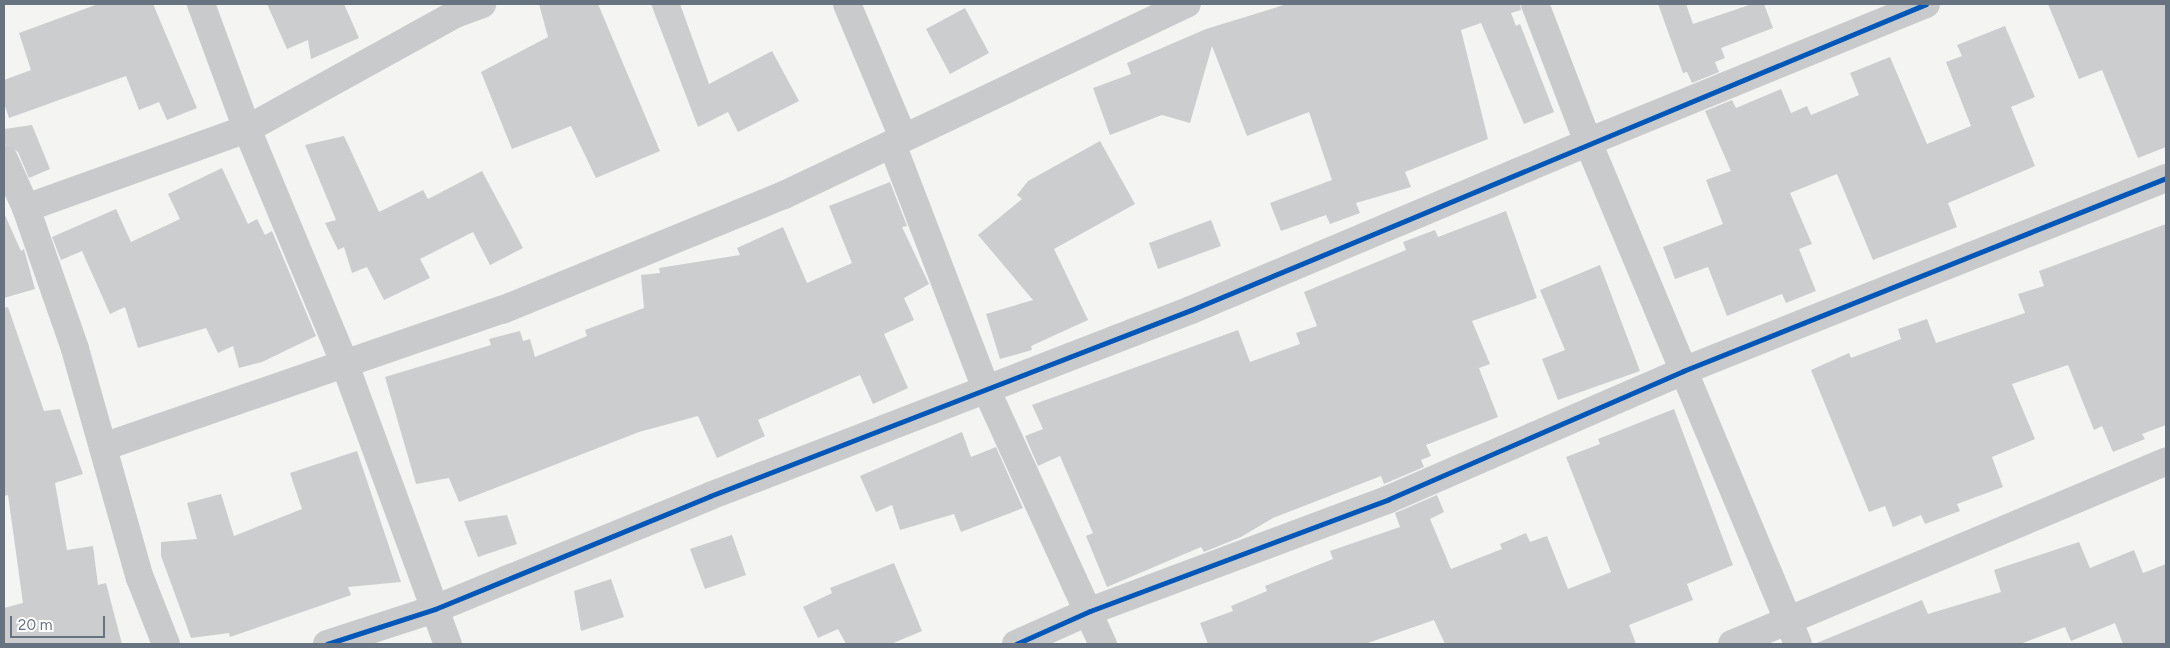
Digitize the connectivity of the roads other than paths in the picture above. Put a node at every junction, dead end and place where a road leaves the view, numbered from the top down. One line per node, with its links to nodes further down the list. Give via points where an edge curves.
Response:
1 (201, 4): 7 (street)
2 (482, 4): 7 (street, via 454,14)
3 (847, 4): 8 (street)
4 (1187, 4): 8 (street)
5 (1535, 4): 9 (street)
6 (1926, 4): 9 (street)
7 (247, 129): 12 (street); 13 (street)
8 (898, 141): 13 (street, via 784,195 502,310); 15 (street)
9 (1588, 142): 14 (street); 15 (street, via 1190,310)
10 (4, 159): 12 (street)
11 (2166, 178): 14 (street)
12 (26, 208): 16 (street, via 75,349)
13 (344, 362): 16 (street); 18 (street)
14 (1683, 371): 19 (street, via 1389,499); 20 (street)
15 (986, 389): 18 (street, via 710,496); 19 (street)
16 (103, 446): 21 (street, via 140,578)
17 (2166, 462): 20 (street)
18 (435, 609): 22 (street); 23 (street)
19 (1090, 611): 24 (street); 25 (street)
20 (1794, 633): 26 (street)
21 (166, 644)
22 (326, 644)
23 (448, 644)
24 (1016, 644)
25 (1103, 644)
26 (1732, 644)

